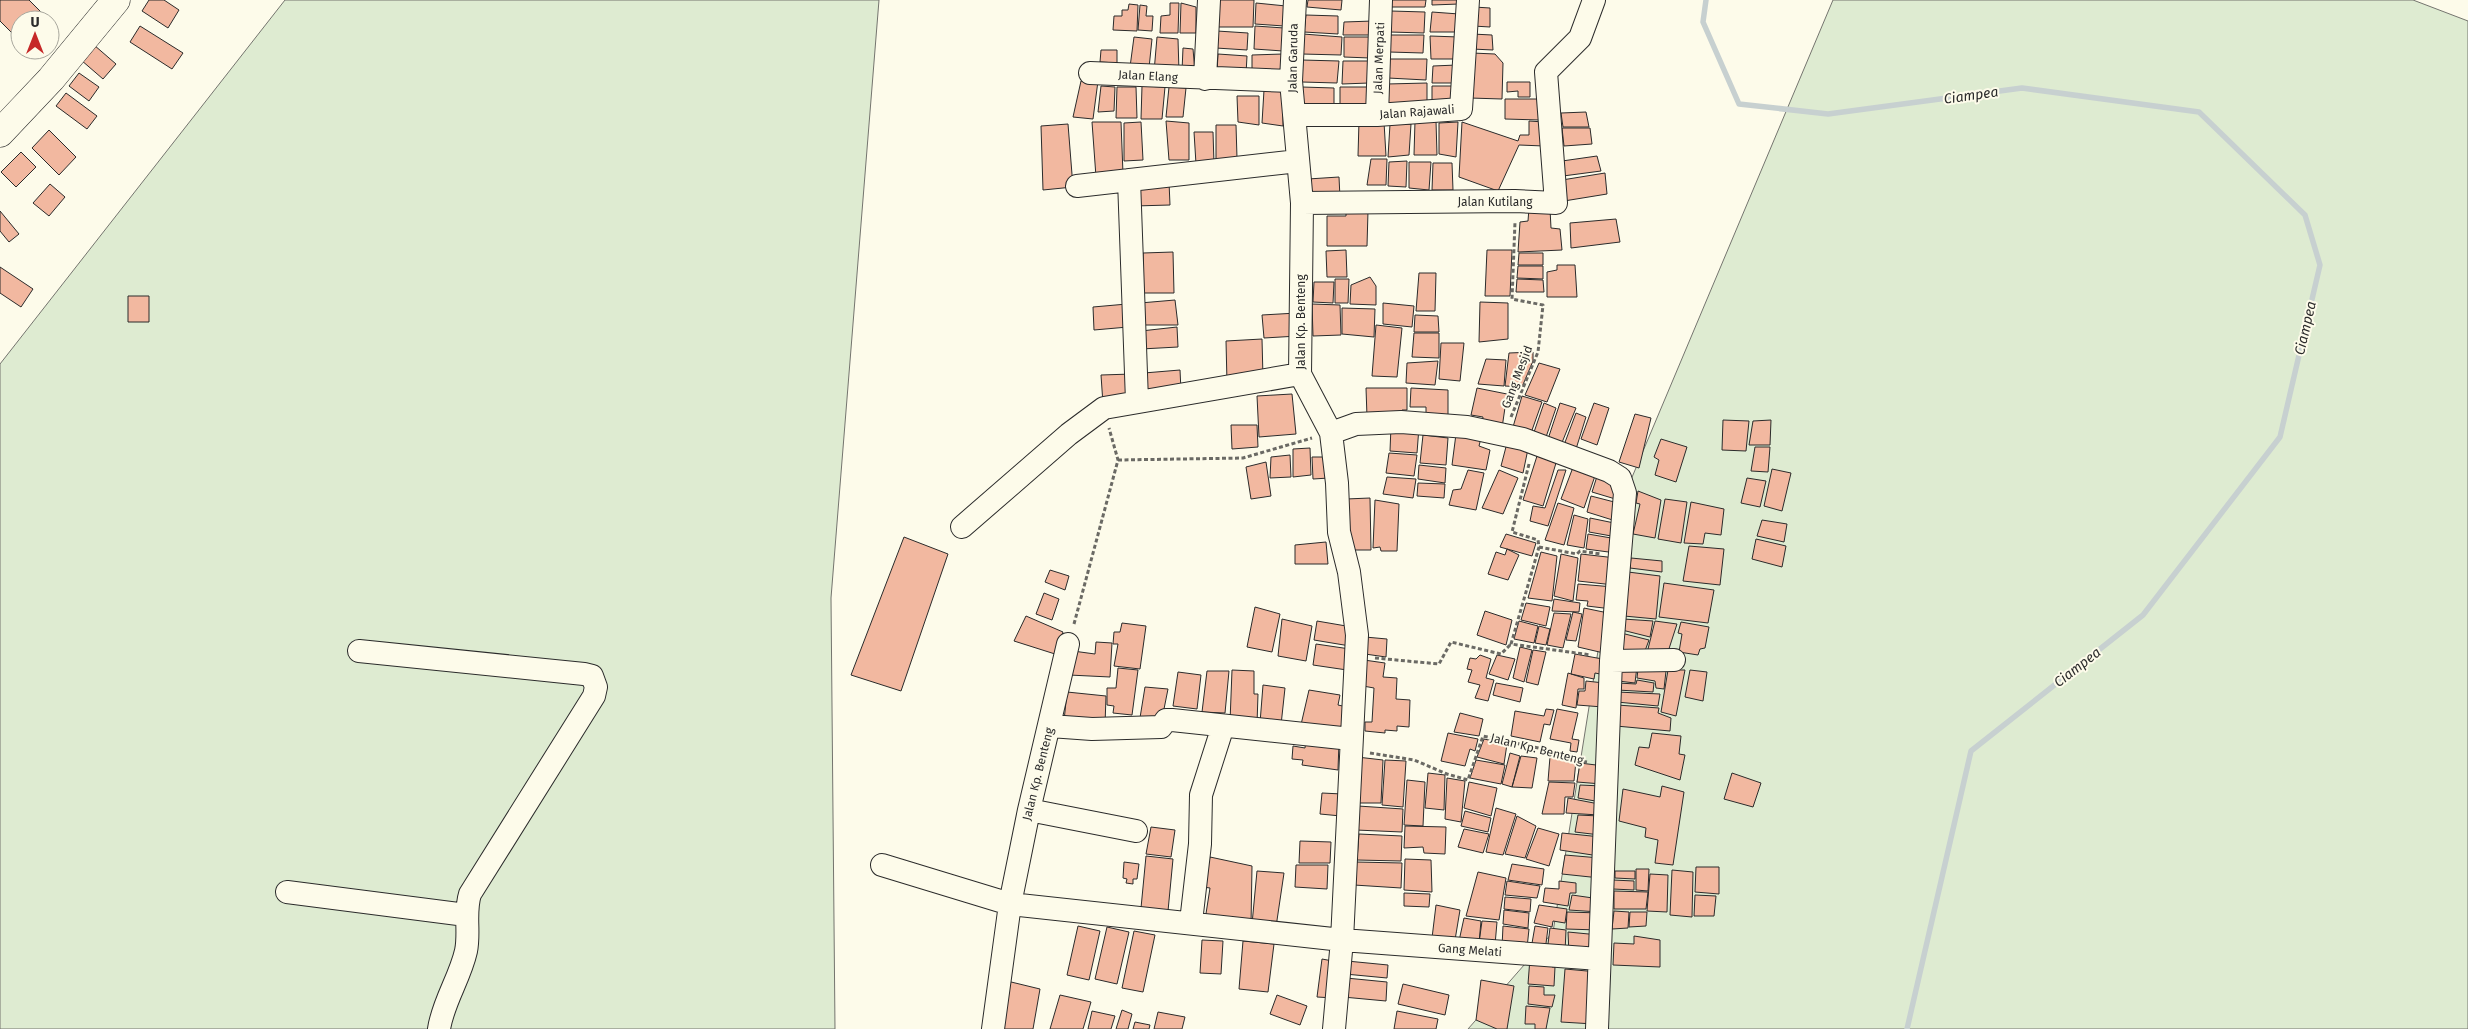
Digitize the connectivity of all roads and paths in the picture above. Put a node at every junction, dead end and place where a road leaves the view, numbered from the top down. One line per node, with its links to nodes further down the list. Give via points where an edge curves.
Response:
1 (116, 0): 12 (main road, via 51,79)
2 (1209, 0): 8 (street)
3 (1295, 0): 9 (street, Jalan Garuda)
4 (1381, 0): 11 (street, Jalan Merpati)
5 (1468, 0): 11 (street, Jalan Rajawali, via 1461,110)
6 (1594, 0): 16 (street, Jalan Kutilang, via 1580,38 1546,72 1556,204)
7 (1090, 74): 8 (street, Jalan Elang)
8 (1205, 79): 9 (street, Jalan Elang)
9 (1291, 81): 10 (street, Jalan Garuda)
10 (1294, 115): 11 (street, Jalan Rajawali); 13 (street, Jalan Garuda)
11 (1377, 115)
12 (0, 133)
13 (1298, 161): 14 (street); 17 (street, Jalan Kp. Benteng)
14 (1129, 180): 15 (street); 19 (street)
15 (1077, 186)
16 (1515, 201): 17 (street, Jalan Kutilang); 22 (path, Gang Mesjid, via 1512,300 1543,305 1538,352)
17 (1302, 204): 18 (street, Jalan Kp. Benteng)
18 (1300, 374): 19 (street); 21 (street, Jalan Kp. Benteng)
19 (1137, 401): 20 (street)
20 (1104, 408): 24 (path); 25 (street, via 1069,434)
21 (1331, 433): 22 (street, via 1356,424 1401,422 1443,424); 24 (path, via 1243,458); 31 (street, Jalan Kp. Benteng, via 1338,484 1339,532 1355,608)
22 (1504, 434): 23 (street)
23 (1535, 443): 26 (path, via 1512,532 1538,540); 27 (street, via 1620,478 1625,493)
24 (1118, 460): 28 (path)
25 (962, 527)
26 (1539, 547): 27 (path, via 1577,554 1580,551); 29 (path)
27 (1620, 556): 32 (street)
28 (1068, 644): 34 (street, Jalan Kp. Benteng)
29 (1511, 644): 31 (path, via 1501,654 1451,642 1439,664); 32 (path)
30 (359, 651): 43 (street, via 592,676 596,686 594,696 470,894)
31 (1357, 656): 36 (street, Jalan Kp. Benteng)
32 (1611, 660): 33 (street); 37 (street)
33 (1674, 660)
34 (1050, 726): 35 (street, via 1092,729 1161,727 1166,720); 38 (street, Jalan Kp. Benteng)
35 (1223, 726): 36 (street); 44 (street, via 1201,795 1200,844)
36 (1352, 745): 37 (path, Jalan Kp. Benteng, via 1414,760 1468,780 1482,736 1575,756 1578,761); 45 (street, Jalan Kp. Benteng)
37 (1607, 764): 46 (street)
38 (1029, 810): 39 (street); 42 (street, Jalan Kp. Benteng)
39 (1136, 831)
40 (882, 865): 42 (street, Gang Melati)
41 (287, 892): 43 (street)
42 (1010, 904): 44 (street, Gang Melati); 48 (street, Jalan Kp. Benteng)
43 (466, 915): 47 (street, via 466,952 445,1004)
44 (1191, 922): 45 (street, Gang Melati)
45 (1342, 940): 46 (street, Gang Melati); 49 (street, Jalan Kp. Benteng)
46 (1599, 959): 50 (street)
47 (439, 1029)
48 (993, 1029)
49 (1334, 1029)
50 (1597, 1029)

